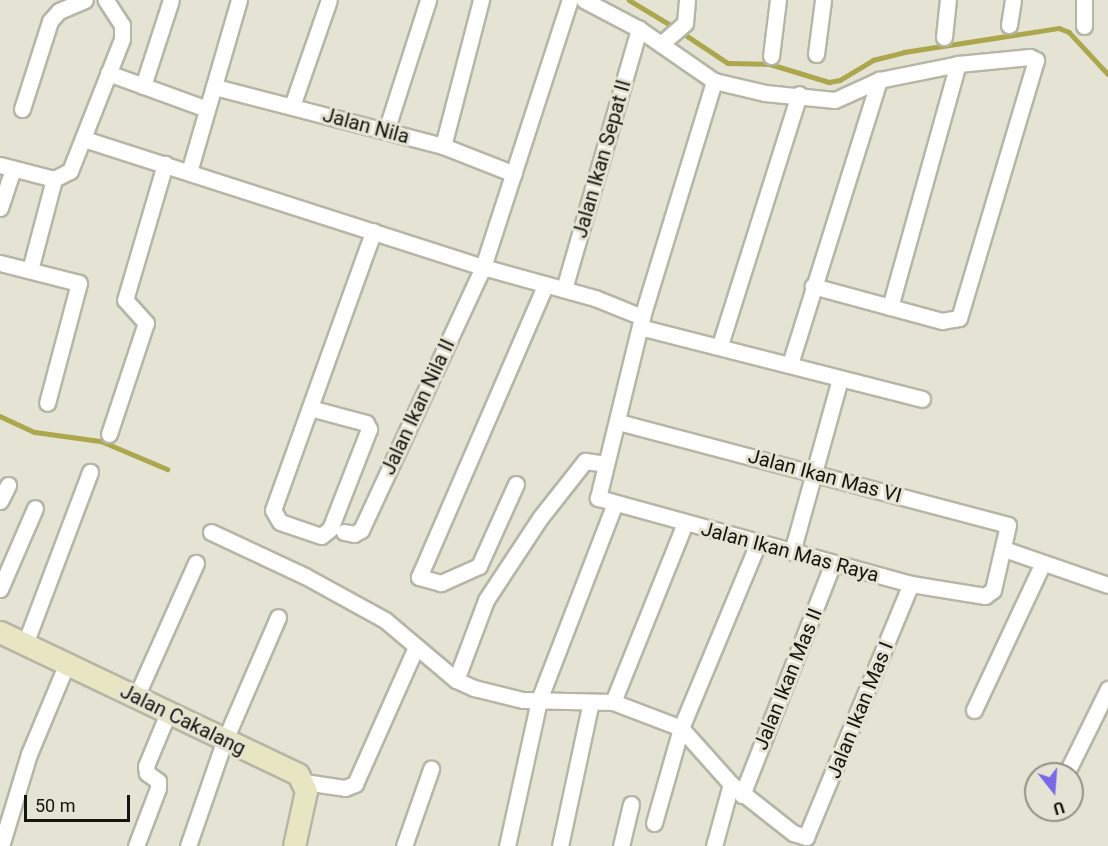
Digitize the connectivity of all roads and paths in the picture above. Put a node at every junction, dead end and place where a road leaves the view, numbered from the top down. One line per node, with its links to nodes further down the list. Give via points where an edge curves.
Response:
1 (85, 0): 32 (street, via 59,11 50,21)
2 (106, 0): 24 (street, via 122,25 122,39)
3 (171, 0): 27 (street)
4 (239, 0): 28 (street)
5 (329, 0): 30 (street)
6 (428, 0): 33 (street)
7 (481, 0): 35 (street)
8 (570, 0): 39 (street)
9 (584, 0): 18 (street)
10 (687, 0): 20 (street, via 685,24)
11 (778, 0): 22 (street)
12 (823, 0): 21 (street)
13 (948, 0): 19 (street)
14 (1012, 0): 16 (street)
15 (1084, 0): 17 (street)
16 (1009, 25)
17 (1084, 26)
18 (639, 29): 20 (street); 48 (street, Jalan Ikan Sepat II)
19 (944, 37)
20 (661, 44): 26 (street)
21 (816, 54)
22 (771, 56)
23 (958, 64): 25 (street); 49 (street); 49 (street, via 1030,57 1037,62 959,318 942,321)
24 (108, 73): 27 (street); 34 (street)
25 (879, 80): 29 (street, via 835,100); 47 (street)
26 (714, 81): 29 (street, via 765,93); 50 (street)
27 (143, 86): 31 (street)
28 (215, 87): 30 (street, Jalan Nila); 31 (street)
29 (799, 94): 51 (street)
30 (292, 106): 33 (street, Jalan Nila)
31 (207, 108): 38 (street)
32 (22, 109)
33 (386, 131): 35 (street, Jalan Nila)
34 (84, 139): 36 (street); 40 (street, via 70,171)
35 (442, 146): 39 (street, Jalan Nila)
36 (165, 164): 38 (street); 58 (street, via 126,300 127,306 145,317 146,323)
37 (6, 167): 40 (street); 41 (street)
38 (189, 172): 42 (street)
39 (514, 174): 44 (street)
40 (54, 179): 45 (street)
41 (0, 208)
42 (374, 231): 44 (street); 56 (street)
43 (0, 263): 45 (street)
44 (483, 267): 46 (street); 69 (street, Jalan Ikan Nila II, via 361,530 354,534)
45 (30, 270): 55 (street, via 75,279 79,284)
46 (546, 284): 48 (street); 62 (street, via 419,577 441,583 478,566)
47 (813, 286): 49 (street); 52 (street)
48 (564, 289): 50 (street)
49 (890, 307)
50 (641, 322): 51 (street); 57 (street)
51 (720, 345): 52 (street)
52 (790, 364): 53 (street)
53 (840, 379): 54 (street); 61 (street)
54 (922, 399)
55 (47, 403)
56 (310, 408): 56 (street, via 366,423 369,429 330,529 323,536 280,522 273,511)
57 (618, 422): 59 (street); 61 (street, Jalan Ikan Mas VI)
58 (109, 434)
59 (606, 464): 65 (street, Jalan Ikan Mas Raya, via 598,498); 84 (street, via 585,461 540,518 486,600)
60 (90, 472): 81 (street)
61 (813, 472): 71 (street, Jalan Ikan Mas VI, via 1006,524 1010,529); 72 (street)
62 (516, 484)
63 (8, 485): 64 (street)
64 (0, 501)
65 (615, 503): 67 (street, Jalan Ikan Mas Raya); 87 (street)
66 (35, 508): 78 (street)
67 (685, 523): 70 (street, Jalan Ikan Mas Raya); 89 (street)
68 (211, 532): 82 (street, via 385,620)
69 (344, 532)
70 (758, 543): 72 (street, Jalan Ikan Mas Raya); 92 (street)
71 (1004, 549): 74 (street); 76 (street, Jalan Ikan Mas Raya, via 993,590 985,596)
72 (792, 552): 73 (street, Jalan Ikan Mas Raya)
73 (833, 563): 76 (street, Jalan Ikan Mas Raya); 97 (street, Jalan Ikan Mas II)
74 (1043, 563): 77 (street); 90 (street)
75 (196, 564): 86 (street)
76 (911, 585): 97 (street, Jalan Ikan Mas I, via 810,835 793,833)
77 (1108, 585)
78 (0, 589)
79 (278, 617): 93 (street)
80 (0, 632): 81 (street, Jalan Cakalang)
81 (25, 644): 83 (street, Jalan Cakalang)
82 (410, 658): 84 (street); 96 (street, via 355,784 345,788)
83 (67, 663): 86 (street, Jalan Cakalang); 100 (street, via 29,754)
84 (456, 680): 87 (street, via 491,694)
85 (1108, 689): 94 (street)
86 (136, 697): 91 (street, Jalan Cakalang)
87 (539, 700): 88 (street); 105 (street)
88 (591, 702): 89 (street); 106 (street)
89 (613, 702): 92 (street)
90 (974, 710)
91 (168, 713): 93 (street, Jalan Cakalang); 101 (street, via 146,769 159,784)
92 (681, 728): 97 (street); 99 (street)
93 (224, 742): 96 (street, Jalan Cakalang, via 298,774); 102 (street)
94 (1072, 762)
95 (430, 769): 104 (street)
96 (304, 782): 103 (street, via 306,793)
97 (736, 789): 108 (street, Jalan Ikan Mas II)
98 (630, 804): 107 (street)
99 (654, 823)
100 (1, 846)
101 (136, 846)
102 (188, 846)
103 (294, 846)
104 (404, 846)
105 (507, 846)
106 (561, 846)
107 (621, 846)
108 (714, 846)

